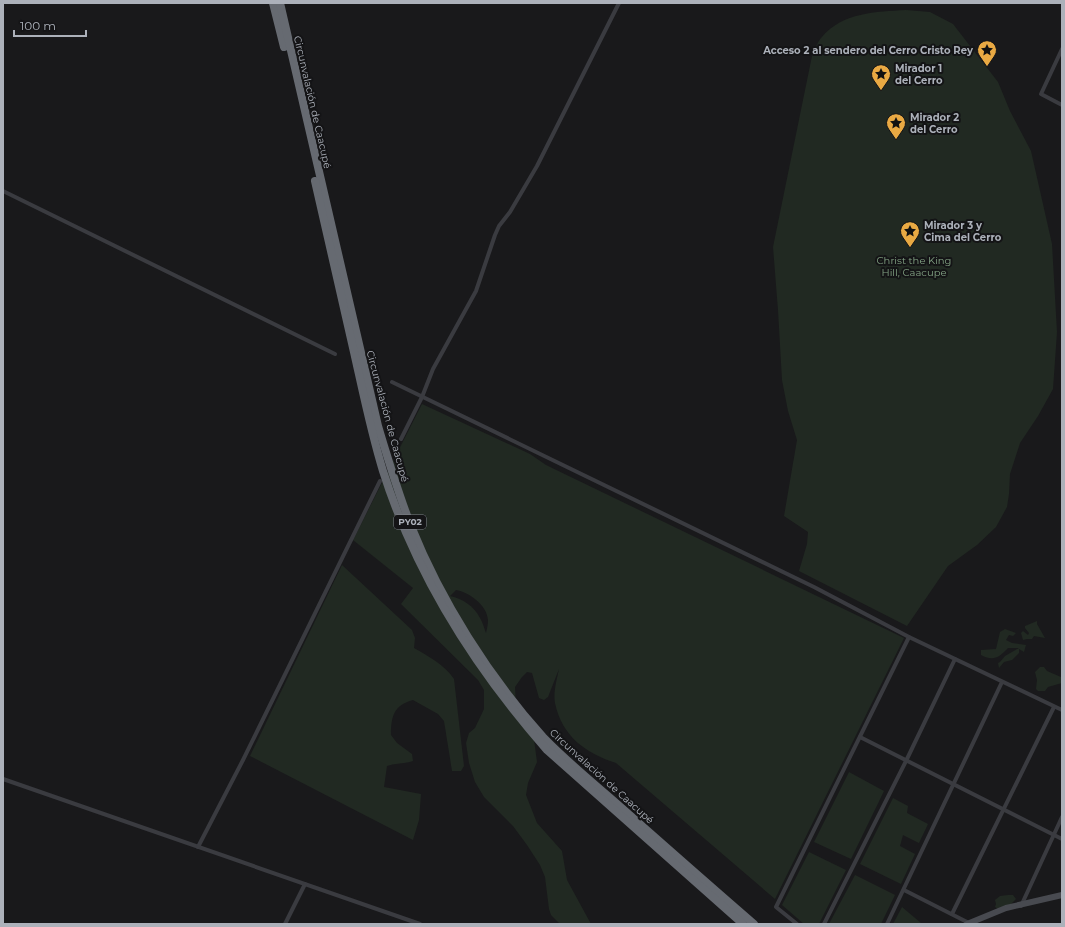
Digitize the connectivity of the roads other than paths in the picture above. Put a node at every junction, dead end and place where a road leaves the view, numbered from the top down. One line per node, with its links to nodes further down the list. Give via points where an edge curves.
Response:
1 (273, 3): 34 (highway, Circunvalación de Caacupé / PY02, via 378,451 407,534 436,596 477,662 547,750)
2 (280, 3): 35 (highway, Circunvalación de Caacupé / PY02, via 378,426 411,526 427,562 480,655 544,737)
3 (619, 3): 9 (street, via 537,166 494,235 476,291 433,369)
4 (1062, 49): 5 (street, via 1041,94)
5 (1062, 105)
6 (3, 192): 7 (street)
7 (335, 354)
8 (392, 382): 9 (street)
9 (422, 397): 10 (street); 12 (street, via 814,587)
10 (401, 439)
11 (380, 481): 25 (street)
12 (909, 637): 13 (street); 17 (street)
13 (955, 659): 14 (street); 18 (street)
14 (1002, 682): 15 (street); 20 (street)
15 (1054, 707): 16 (street); 21 (street)
16 (1062, 710)
17 (860, 738): 18 (street); 36 (street, via 776,907)
18 (906, 761): 20 (street); 37 (street)
19 (3, 779): 25 (street)
20 (954, 784): 21 (street); 27 (street)
21 (1004, 809): 23 (street); 30 (street)
22 (1062, 817): 23 (street)
23 (1054, 835): 24 (street); 29 (street)
24 (1062, 839)
25 (198, 846): 26 (street)
26 (305, 884): 32 (street); 33 (street)
27 (904, 890): 30 (street); 38 (street)
28 (1062, 896): 29 (street)
29 (1021, 906): 31 (street, via 1006,908)
30 (952, 914): 31 (street)
31 (968, 923)
32 (285, 924)
33 (420, 924)
34 (743, 924)
35 (754, 924)
36 (797, 924)
37 (824, 924)
38 (887, 924)

